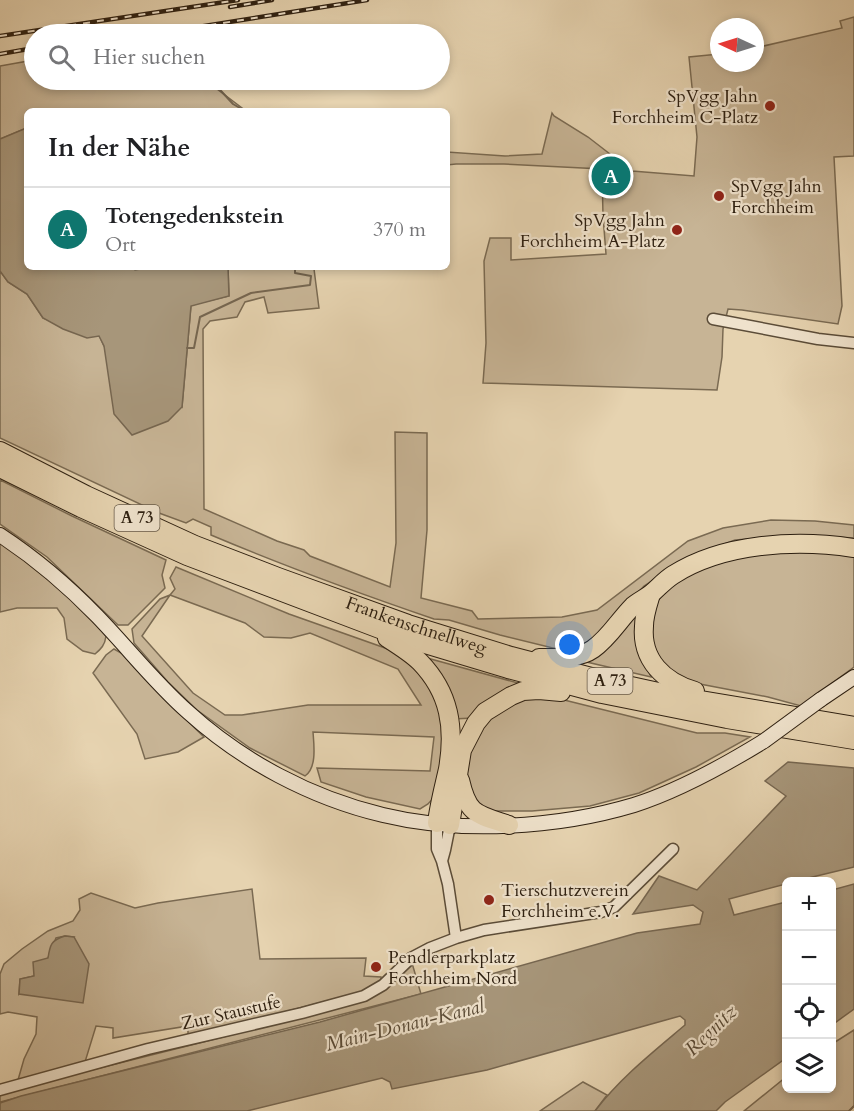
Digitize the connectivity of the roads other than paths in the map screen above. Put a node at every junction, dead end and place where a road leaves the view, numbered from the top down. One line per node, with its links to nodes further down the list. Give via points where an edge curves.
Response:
1 (712, 319): 2 (street)
2 (854, 343)
3 (0, 451): 9 (highway, Frankenschnellweg / A 73, via 195,545 408,624)
4 (0, 468): 8 (highway, Frankenschnellweg / A 73, via 187,556)
5 (0, 535): 16 (main road, via 72,592 187,712 248,758 303,787 354,807)
6 (854, 548): 7 (highway, via 782,544 733,550 680,571)
7 (651, 594): 9 (highway, via 592,650 563,657); 12 (highway, via 644,633 652,662 675,684 698,692)
8 (365, 623): 11 (highway, Frankenschnellweg / A 73, via 508,669); 16 (highway, via 419,661 432,676 450,714 448,766 439,803)
9 (511, 656): 12 (highway, Frankenschnellweg / A 73)
10 (854, 677): 17 (main road, bridge, via 764,741 678,787 587,817)
11 (602, 694): 14 (highway, Frankenschnellweg / A 73); 15 (highway, via 540,690 511,696 485,712 476,723 462,750)
12 (711, 702): 13 (highway, Frankenschnellweg / A 73)
13 (854, 726)
14 (854, 740)
15 (458, 772): 16 (highway); 17 (highway, via 471,809)
16 (444, 824): 17 (main road); 19 (street, via 446,850 442,861)
17 (509, 825)
18 (673, 849): 19 (street, Zur Staustufe, via 614,907)
19 (456, 938): 20 (street, Zur Staustufe, via 411,958 383,985 364,996)
20 (0, 1090)

